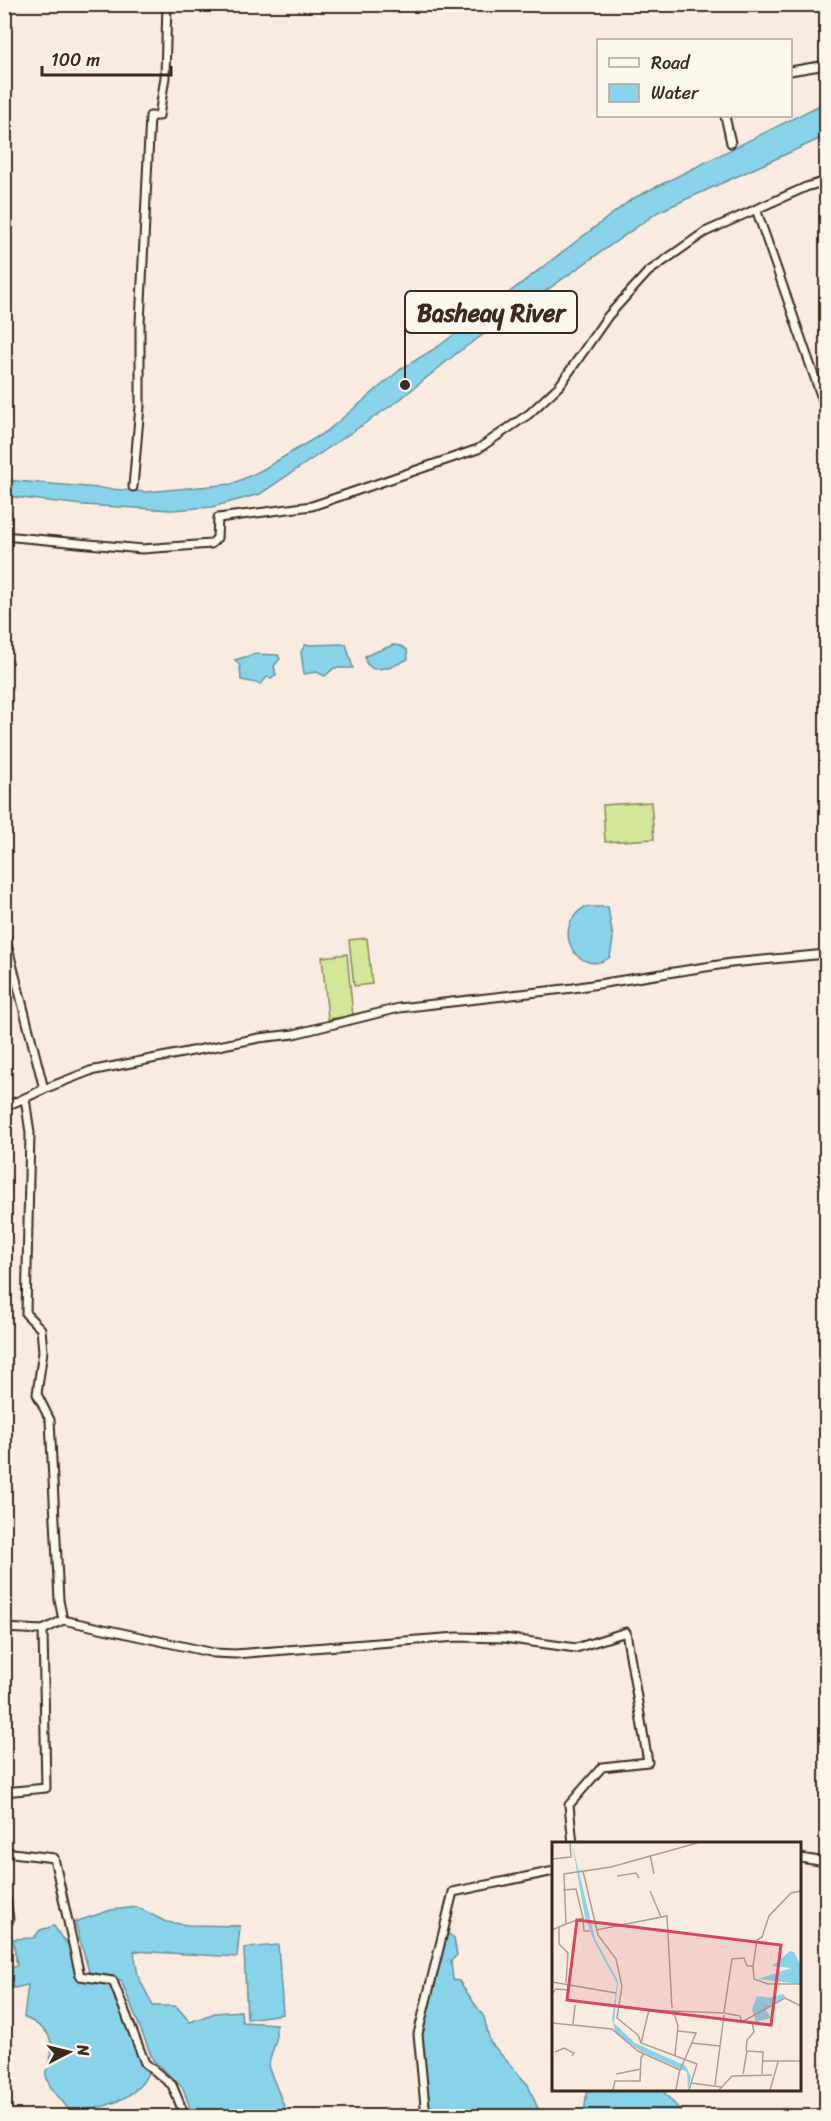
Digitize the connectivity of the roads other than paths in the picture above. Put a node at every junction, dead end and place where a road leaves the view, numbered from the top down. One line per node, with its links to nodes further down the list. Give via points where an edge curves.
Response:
1 (167, 4): 9 (street, via 165,76 159,116 150,117 140,406)
2 (826, 65): 3 (street)
3 (792, 71)
4 (725, 117): 5 (street)
5 (731, 143)
6 (826, 181): 7 (street)
7 (756, 209): 8 (street); 10 (street, via 705,232 648,272 608,316 560,385 529,414 478,449 312,506 218,518 217,538 211,544 142,549)
8 (826, 410)
9 (133, 487)
10 (4, 536)
11 (4, 921): 13 (street)
12 (826, 954): 13 (street, via 399,1008 304,1032 90,1071)
13 (44, 1089): 14 (street)
14 (25, 1098): 15 (street); 16 (street, via 30,1133 26,1314 41,1329 44,1351 37,1394 50,1420)
15 (4, 1107)
16 (63, 1620): 18 (street); 20 (street, via 214,1653 235,1654 457,1637 504,1638 576,1648 626,1632 648,1762 602,1767 568,1805)
17 (4, 1628): 18 (street)
18 (43, 1630): 19 (street, via 46,1788)
19 (4, 1791)
20 (573, 1842)
21 (4, 1852): 27 (street, via 54,1858 80,1976 113,1981 145,2063 172,2085)
22 (801, 1858): 23 (street)
23 (826, 1862)
24 (552, 1870): 28 (street, via 453,1892 418,2034)
25 (4, 1881): 26 (street, via 9,1920)
26 (4, 1926)
27 (185, 2116)
28 (426, 2116)

